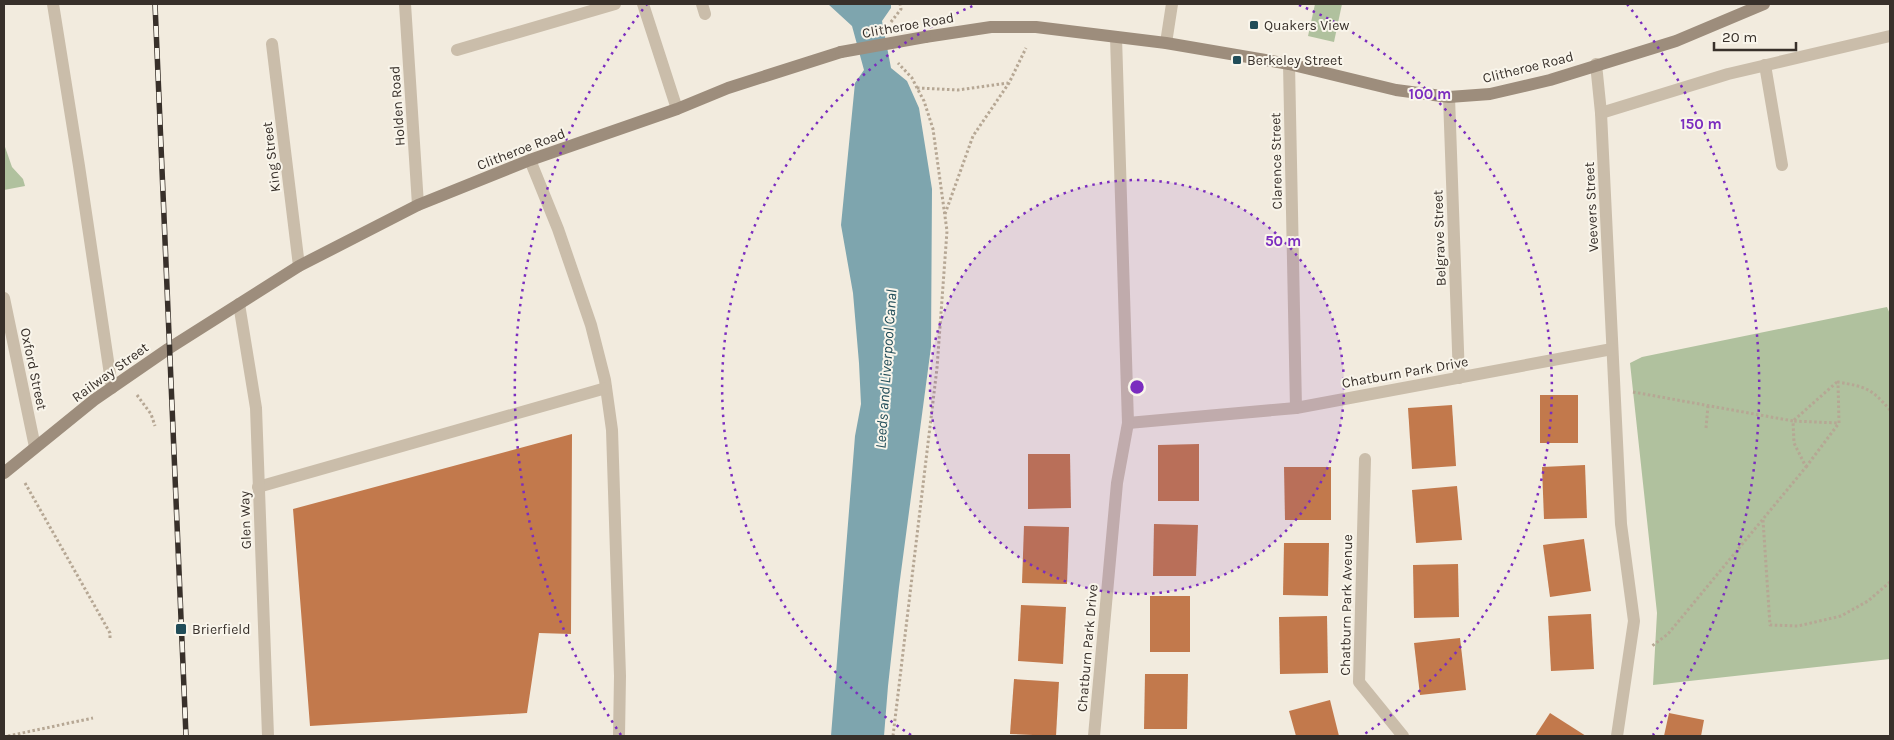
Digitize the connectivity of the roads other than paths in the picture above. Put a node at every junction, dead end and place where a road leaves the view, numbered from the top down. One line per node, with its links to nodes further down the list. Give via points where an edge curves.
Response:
1 (53, 4): 26 (street)
2 (405, 4): 20 (street, Holden Road)
3 (615, 4): 11 (street)
4 (643, 4): 16 (street)
5 (1172, 4): 9 (street)
6 (1764, 4): 13 (main road, Clitheroe Road, via 1676,41)
7 (1890, 36): 14 (street)
8 (1116, 37): 9 (main road, Clitheroe Road); 16 (main road, Clitheroe Road, bridge, via 1036,27 991,27 925,37 841,52 728,88); 29 (street)
9 (1166, 42): 12 (main road, Clitheroe Road)
10 (272, 44): 21 (street, King Street)
11 (457, 50)
12 (1289, 64): 15 (main road, Clitheroe Road, via 1396,90); 28 (street, Clarence Street)
13 (1596, 64): 15 (main road, Clitheroe Road, via 1550,80 1490,94); 17 (street, Veevers Street)
14 (1765, 65): 17 (street); 19 (street)
15 (1449, 97): 25 (street, Belgrave Street)
16 (677, 109): 18 (main road, Clitheroe Road)
17 (1601, 113): 24 (street, Veevers Street)
18 (530, 160): 20 (main road, Clitheroe Road); 27 (street, via 591,325)
19 (1782, 165)
20 (418, 206): 21 (main road, Clitheroe Road)
21 (299, 266): 23 (main road, Clitheroe Road)
22 (4, 298): 30 (street, Oxford Street)
23 (239, 304): 26 (main road, Railway Street); 33 (street, Glen Way, via 256,408)
24 (1612, 349): 25 (street, Chatburn Park Drive); 38 (street, via 1621,524 1634,620)
25 (1459, 378): 28 (street, Chatburn Park Drive)
26 (112, 388): 30 (main road, Railway Street)
27 (606, 388): 33 (street); 35 (street, via 612,440)
28 (1296, 408): 29 (street, Chatburn Park Drive)
29 (1128, 423): 36 (street, Chatburn Park Drive, via 1117,483)
30 (35, 447): 32 (main road, Railway Street)
31 (1365, 459): 37 (street, Chatburn Park Avenue, via 1359,682)
32 (4, 473)
33 (258, 487): 34 (street, Glen Way)
34 (268, 736)
35 (619, 736)
36 (1094, 736)
37 (1403, 736)
38 (1617, 736)

